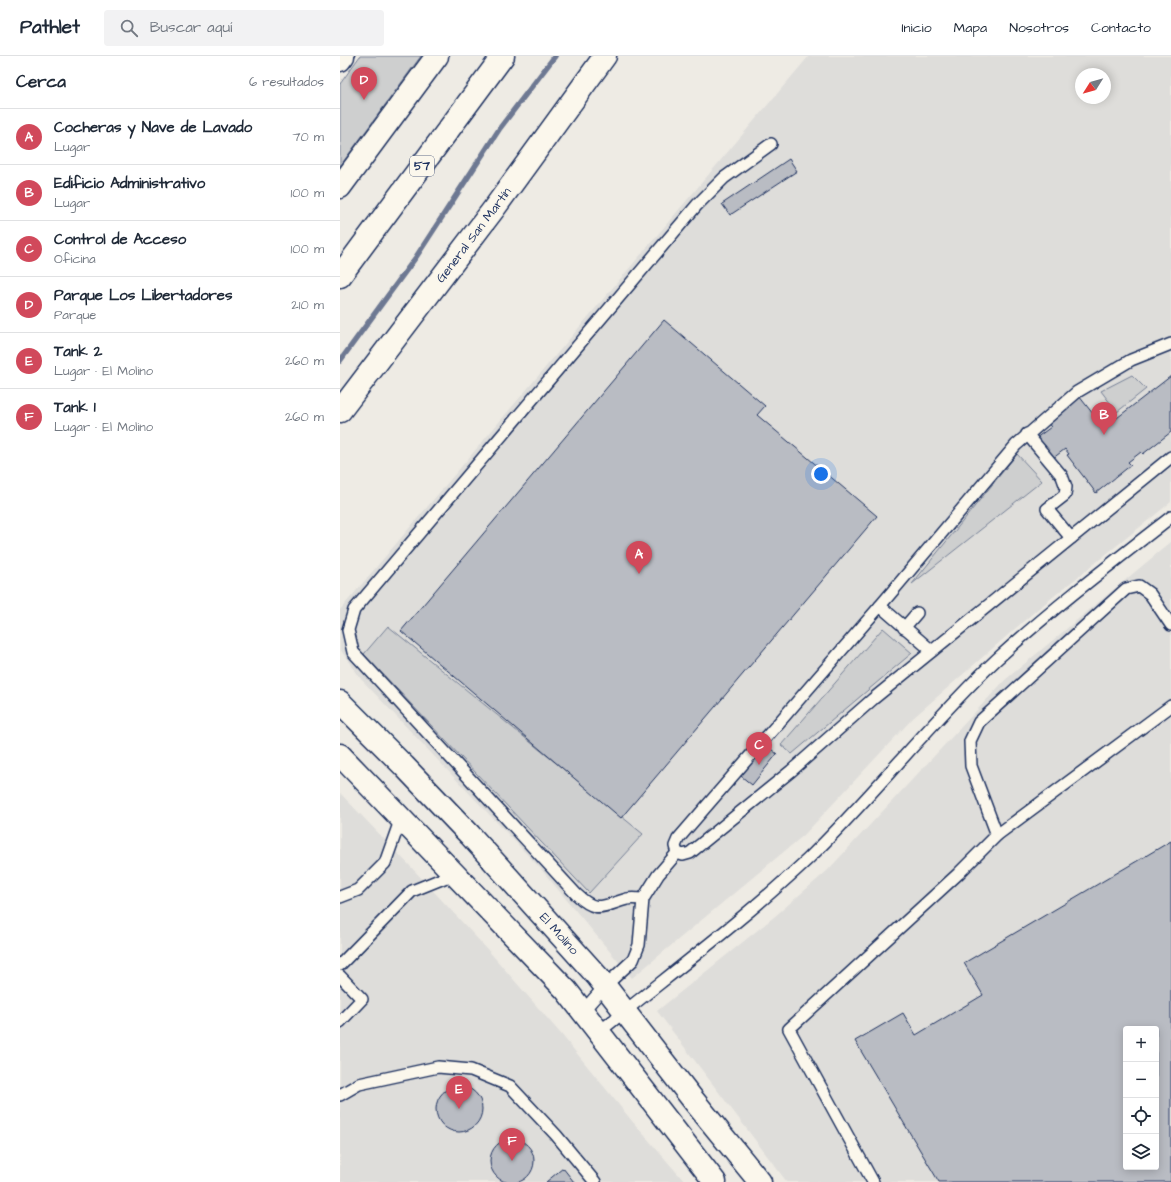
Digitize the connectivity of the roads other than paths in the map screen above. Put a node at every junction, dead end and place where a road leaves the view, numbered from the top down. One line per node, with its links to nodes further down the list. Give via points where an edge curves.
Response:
1 (343, 56): 5 (main road)
2 (437, 56): 7 (main road)
3 (502, 56): 8 (main road, 57)
4 (605, 56): 10 (main road, General San Martín, via 493,210)
5 (340, 60)
6 (771, 144): 28 (lane, via 724,178 697,205 354,610 348,630 353,652 586,904 598,908 629,898)
7 (340, 187)
8 (340, 276)
9 (1171, 344): 11 (lane, via 1131,360 1077,392)
10 (340, 411)
11 (1028, 434): 14 (lane, via 1062,476 1066,486 1065,495 1048,509); 15 (lane)
12 (1171, 457): 14 (lane)
13 (1171, 517): 33 (lane, via 997,660 807,859)
14 (1071, 538): 19 (lane)
15 (880, 606): 18 (lane); 25 (lane, via 678,839 675,846)
16 (917, 613): 18 (lane)
17 (1171, 625): 24 (lane, via 1150,594 1139,586 1126,589 979,722 970,741 971,766)
18 (904, 628): 19 (lane)
19 (932, 651): 25 (lane, via 791,771 690,852 683,855)
20 (341, 704): 31 (main road, El Molino, via 466,831)
21 (1171, 706): 24 (lane)
22 (340, 755): 23 (main road)
23 (401, 818): 26 (main road); 27 (lane, via 385,863 358,890)
24 (997, 835): 40 (lane, via 789,1029)
25 (677, 853): 28 (lane, via 658,875)
26 (454, 874): 29 (lane, via 412,891); 32 (main road)
27 (340, 897)
28 (643, 899): 31 (lane, via 639,945 633,960)
29 (340, 965)
30 (340, 976): 34 (lane, via 362,999)
31 (605, 986): 32 (lane); 33 (main road, El Molino)
32 (583, 1011): 35 (main road)
33 (625, 1011): 35 (lane); 39 (main road, El Molino)
34 (340, 1022)
35 (599, 1032): 38 (main road)
36 (340, 1095): 37 (lane, via 359,1084 438,1067 471,1070 510,1086 556,1135)
37 (594, 1182)
38 (715, 1182)
39 (760, 1182)
40 (873, 1182)

